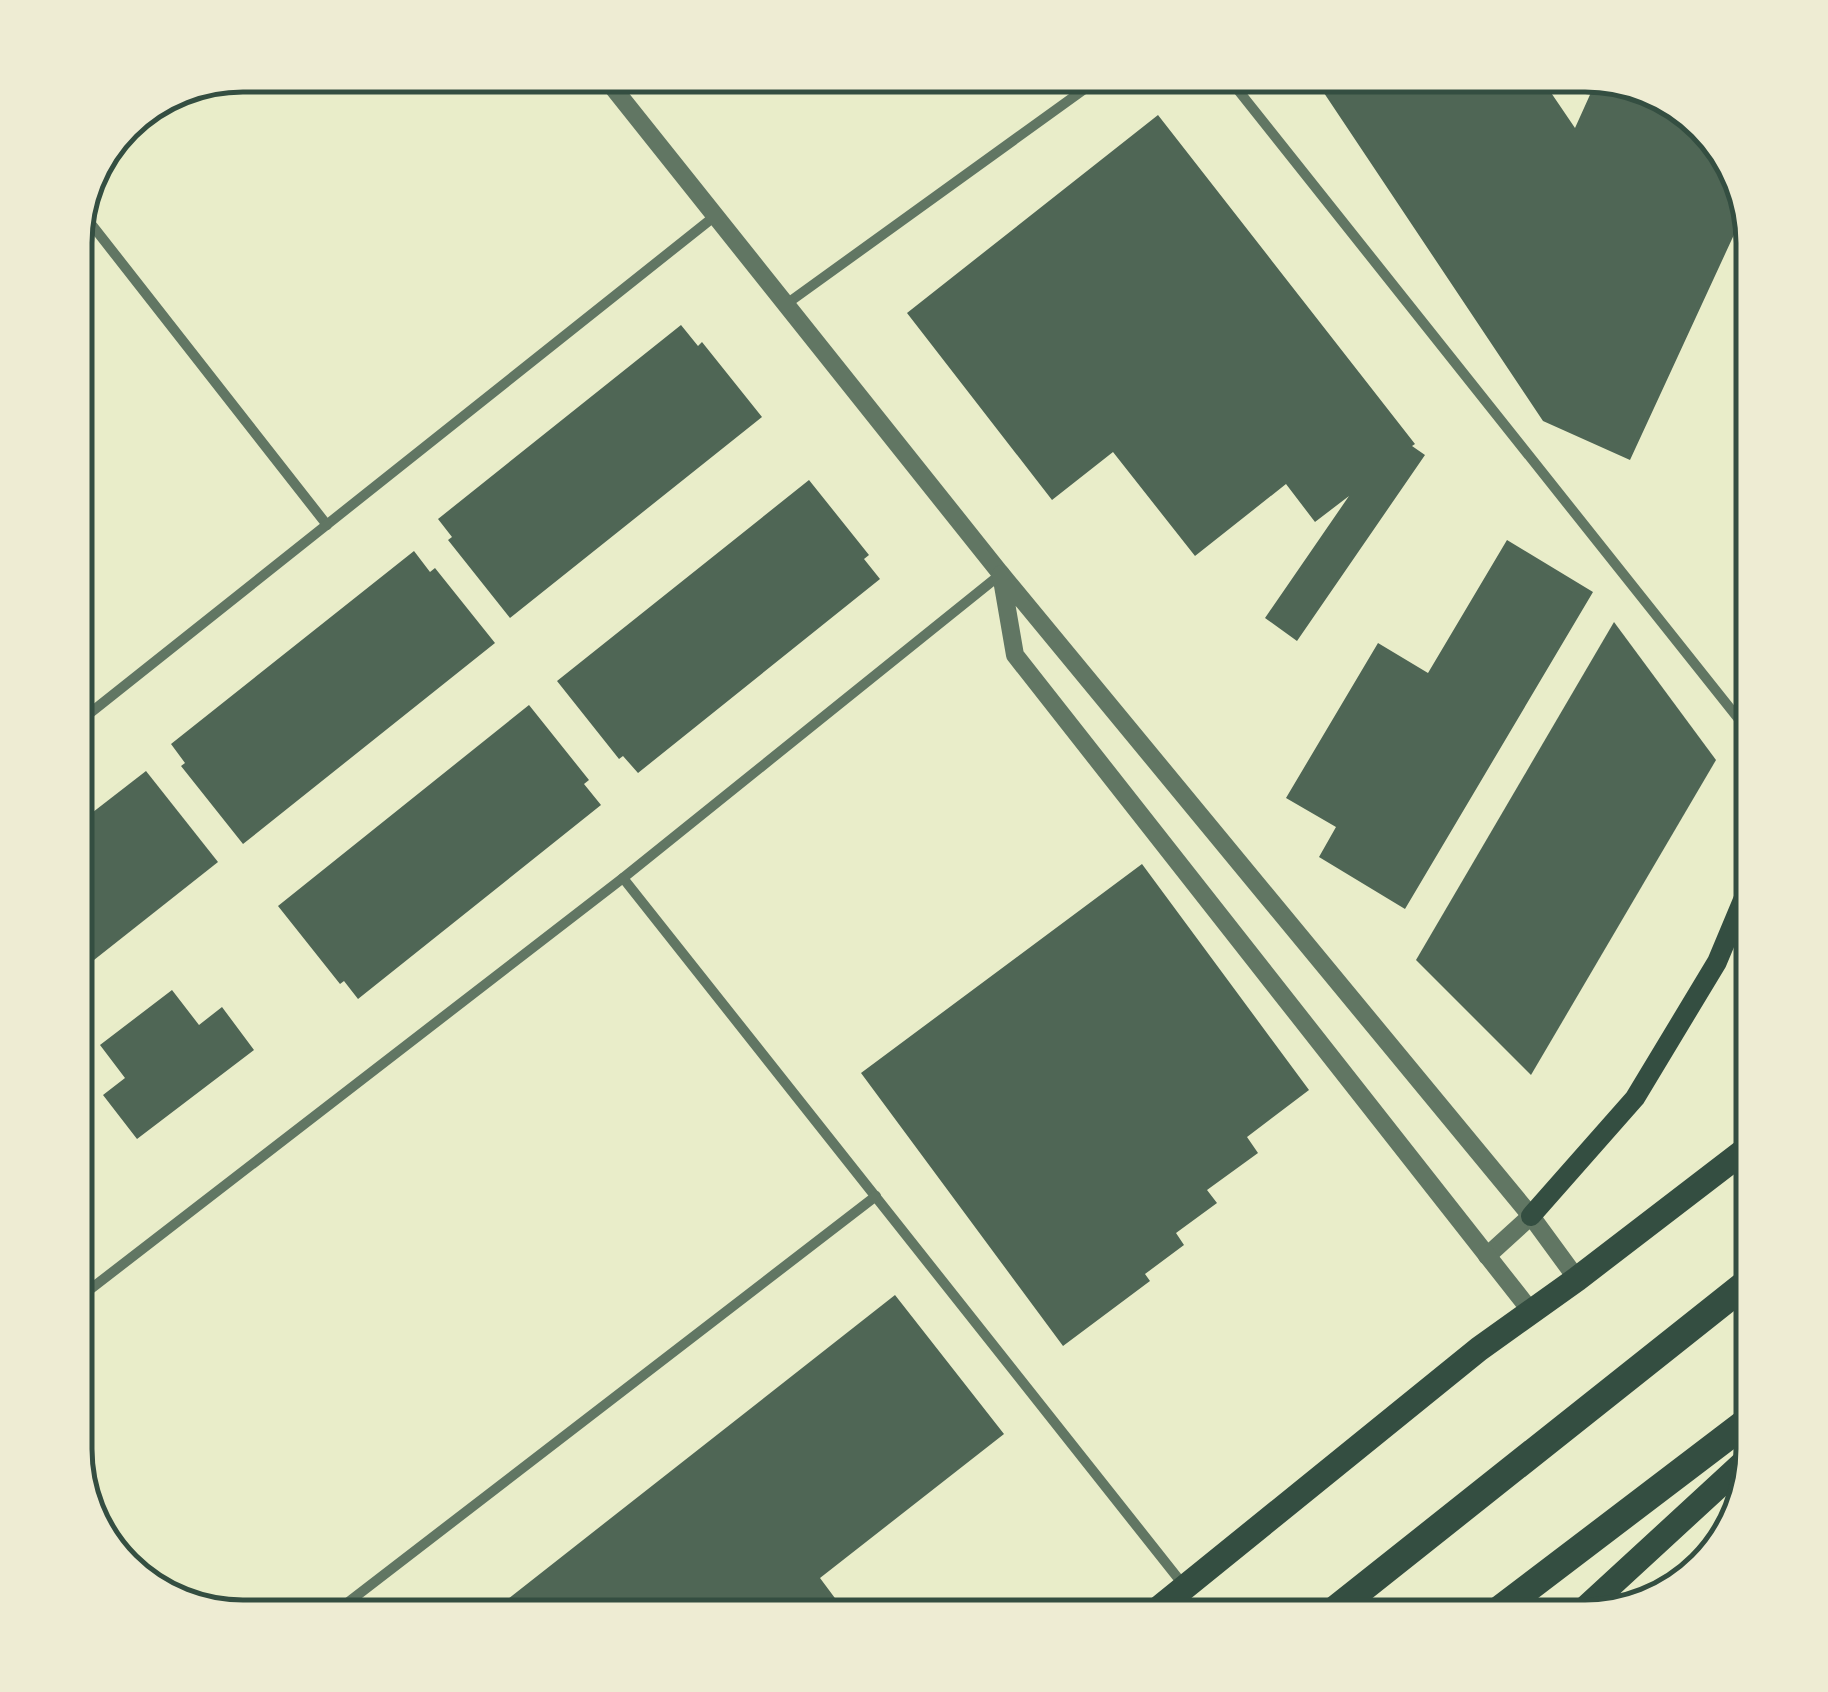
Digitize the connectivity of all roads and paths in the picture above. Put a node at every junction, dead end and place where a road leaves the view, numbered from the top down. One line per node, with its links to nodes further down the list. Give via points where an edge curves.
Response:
1 (616, 92): 4 (street)
2 (1080, 92): 6 (street)
3 (1240, 92): 10 (street)
4 (714, 216): 6 (street); 7 (street)
5 (94, 227): 7 (street)
6 (785, 305): 8 (street)
7 (328, 524): 9 (street)
8 (1002, 574): 11 (street); 15 (street); 16 (street, via 1015,655)
9 (93, 711)
10 (1735, 715)
11 (623, 878): 14 (street); 18 (street)
12 (1736, 917): 15 (main road, via 1635,1098)
13 (1736, 1157): 17 (main road)
14 (876, 1196): 23 (street); 25 (street)
15 (1531, 1216): 16 (street); 17 (street)
16 (1487, 1256): 20 (street)
17 (1578, 1279): 20 (main road)
18 (93, 1287)
19 (1736, 1292): 27 (highway)
20 (1530, 1310): 23 (main road)
21 (1736, 1430): 28 (highway)
22 (1734, 1473): 24 (main road)
23 (1186, 1588): 26 (main road)
24 (1596, 1599)
25 (351, 1600)
26 (1170, 1600)
27 (1347, 1600)
28 (1512, 1600)

